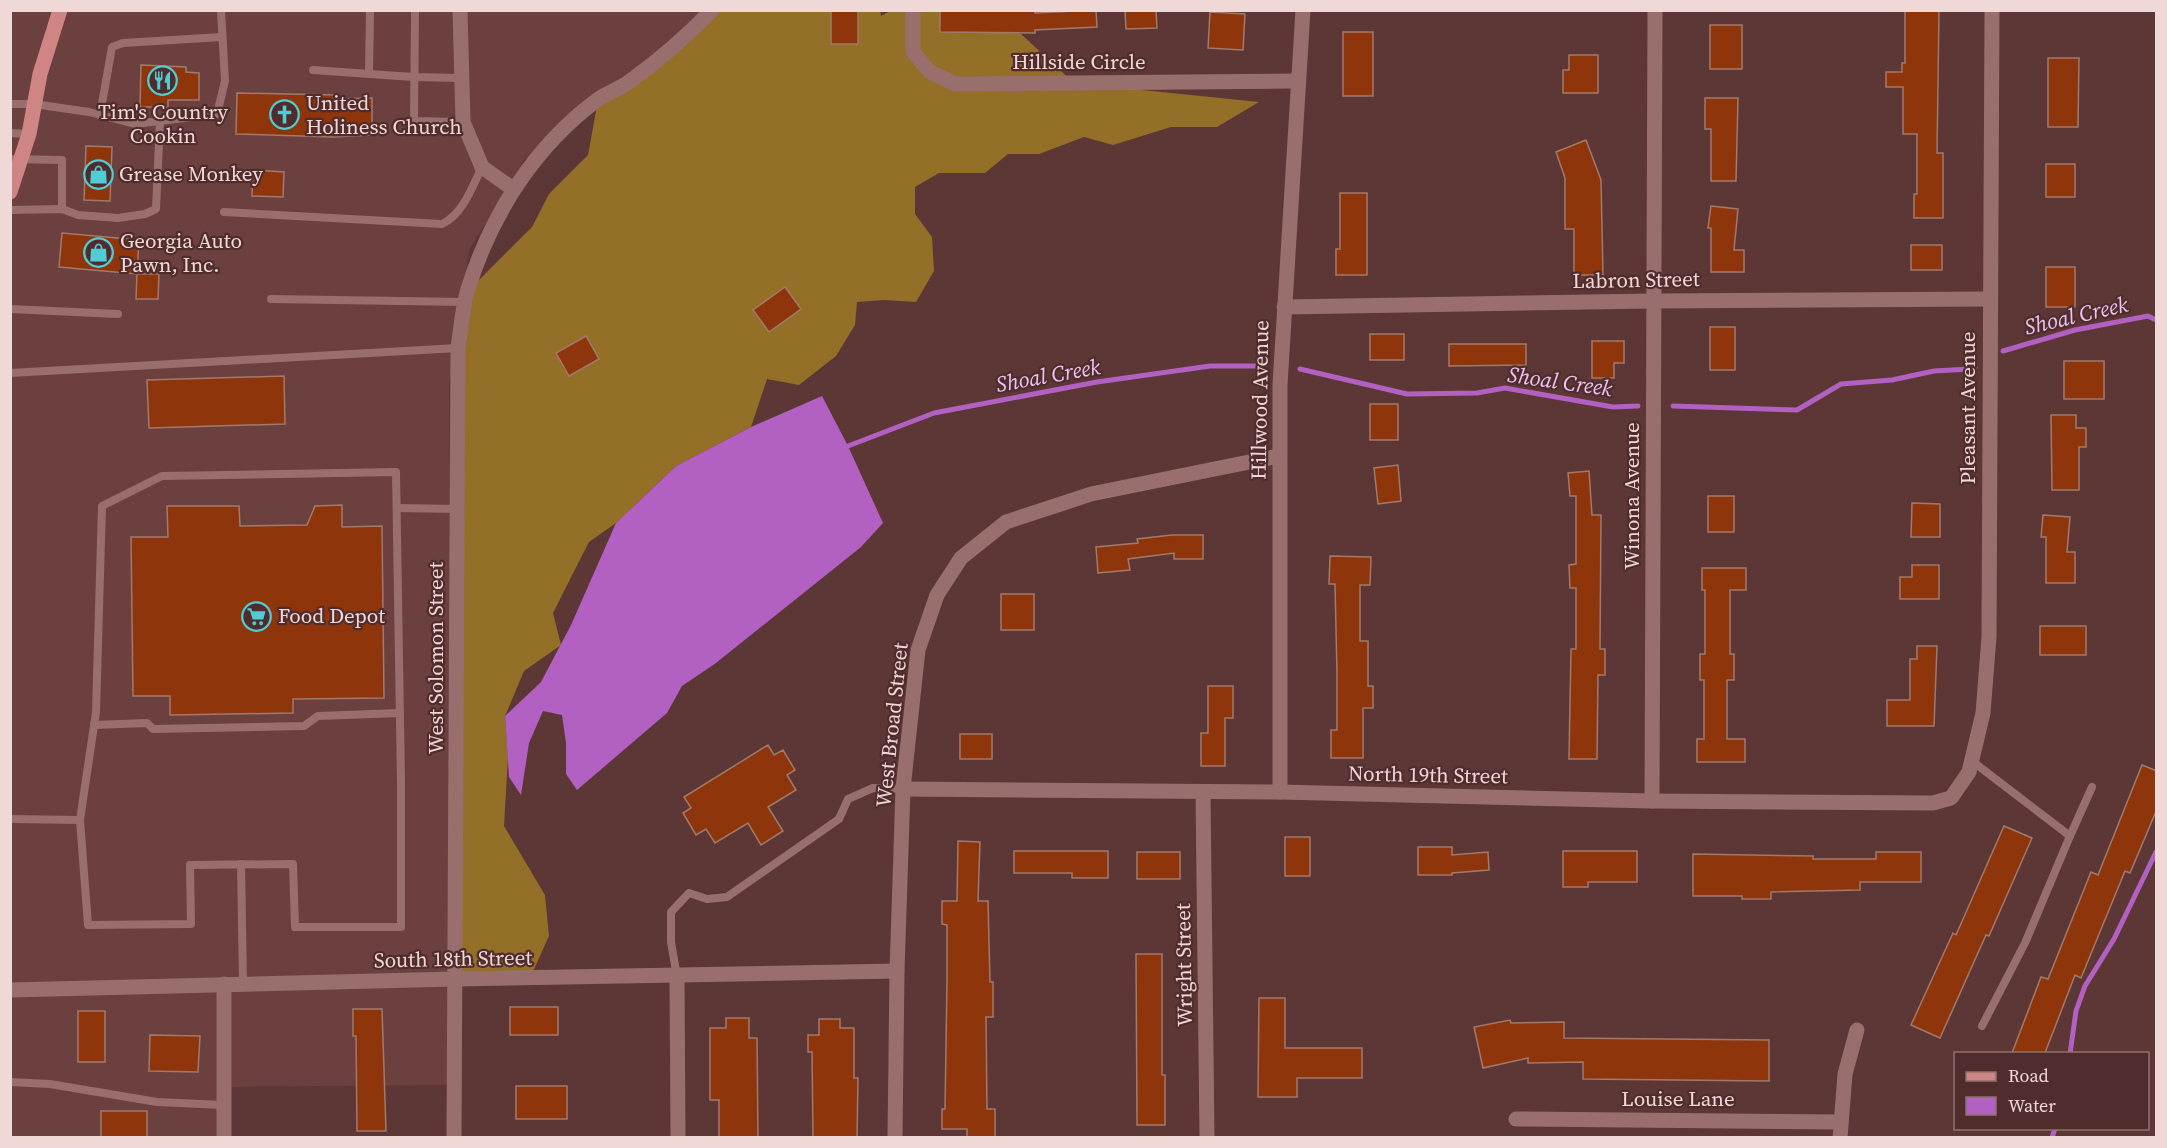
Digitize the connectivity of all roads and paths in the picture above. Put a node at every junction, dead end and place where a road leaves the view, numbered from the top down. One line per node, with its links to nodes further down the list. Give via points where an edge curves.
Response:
1 (60, 10): 18 (main road)
2 (222, 10): 11 (lane)
3 (370, 10): 13 (lane)
4 (415, 10): 14 (lane)
5 (460, 10): 15 (street)
6 (712, 10): 26 (street, West Solomon Street, via 628,82 597,100 560,132)
7 (913, 10): 16 (street, Hillside Circle, via 913,52 930,72 955,84)
8 (1303, 10): 16 (street, Hillwood Avenue)
9 (1655, 10): 33 (street, Winona Avenue)
10 (1992, 10): 32 (street, Pleasant Avenue)
11 (222, 37): 19 (lane, via 112,47); 20 (lane, via 225,81 217,114)
12 (313, 70): 13 (lane)
13 (369, 74): 14 (lane)
14 (413, 77): 15 (lane); 21 (lane, via 414,121)
15 (460, 78): 21 (street)
16 (1297, 81): 35 (street, Hillwood Avenue)
17 (10, 104): 18 (lane)
18 (34, 104): 19 (lane); 23 (main road)
19 (100, 115): 20 (lane, via 135,124)
20 (160, 121): 28 (lane, via 156,209 118,218 78,215)
21 (463, 122): 25 (street)
22 (10, 133): 23 (lane)
23 (29, 134): 24 (main road)
24 (16, 159): 27 (main road); 28 (lane, via 62,160)
25 (482, 167): 26 (street); 30 (lane, via 453,219 442,224)
26 (513, 189): 34 (street, West Solomon Street, via 485,242)
27 (10, 192)
28 (62, 209): 29 (lane)
29 (10, 210)
30 (224, 212)
31 (271, 299): 34 (lane)
32 (1989, 299): 33 (street, Labron Street); 45 (street, Pleasant Avenue, via 1989,637 1983,713)
33 (1653, 301): 35 (street, Labron Street); 51 (street, Winona Avenue)
34 (465, 302): 38 (street, West Solomon Street)
35 (1284, 306): 40 (street, Hillwood Avenue)
36 (10, 309): 37 (lane)
37 (118, 314)
38 (458, 348): 39 (lane); 42 (street, West Solomon Street)
39 (10, 373)
40 (1279, 456): 47 (street, West Broad Street, via 1090,494 1006,522 961,558 938,596 918,650); 49 (street, Hillwood Avenue)
41 (397, 508): 42 (lane); 43 (lane); 44 (lane, via 396,472 162,476 102,506)
42 (457, 509): 58 (street, West Solomon Street)
43 (400, 713): 44 (lane, via 318,716 304,726 153,729 147,723); 55 (lane, via 401,927 295,927 293,864)
44 (94, 725): 53 (lane)
45 (1972, 761): 50 (street, Pleasant Avenue, via 1970,772); 54 (lane)
46 (2092, 787): 54 (lane)
47 (903, 789): 48 (street, North 19th Street); 56 (street, West Broad Street); 57 (lane, via 873,788 848,799 839,819 727,897 707,899 689,893 672,912 671,942)
48 (1203, 792): 49 (street, North 19th Street); 72 (street, Wright Street)
49 (1280, 792): 51 (street, North 19th Street)
50 (1951, 798): 51 (street, North 19th Street, via 1933,804)
51 (1652, 801)
52 (10, 819): 53 (lane)
53 (80, 820): 55 (lane, via 88,925 191,924 190,865)
54 (2070, 836): 62 (lane, via 2025,943)
55 (241, 864): 60 (lane)
56 (897, 971): 57 (street, South 18th Street); 71 (street, West Broad Street)
57 (677, 977): 58 (street, South 18th Street); 70 (street)
58 (455, 979): 60 (street, South 18th Street); 69 (street, West Solomon Street)
59 (224, 984): 60 (street, South 18th Street); 61 (street, South 18th Street); 65 (street)
60 (243, 984)
61 (10, 990)
62 (1982, 1026)
63 (1857, 1030): 67 (street, via 1845,1074)
64 (10, 1082): 65 (lane, via 50,1084 157,1102)
65 (224, 1105): 68 (street)
66 (1516, 1119): 67 (street, Louise Lane)
67 (1840, 1122): 73 (street)
68 (224, 1137)
69 (454, 1137)
70 (678, 1137)
71 (895, 1137)
72 (1207, 1137)
73 (1840, 1137)

